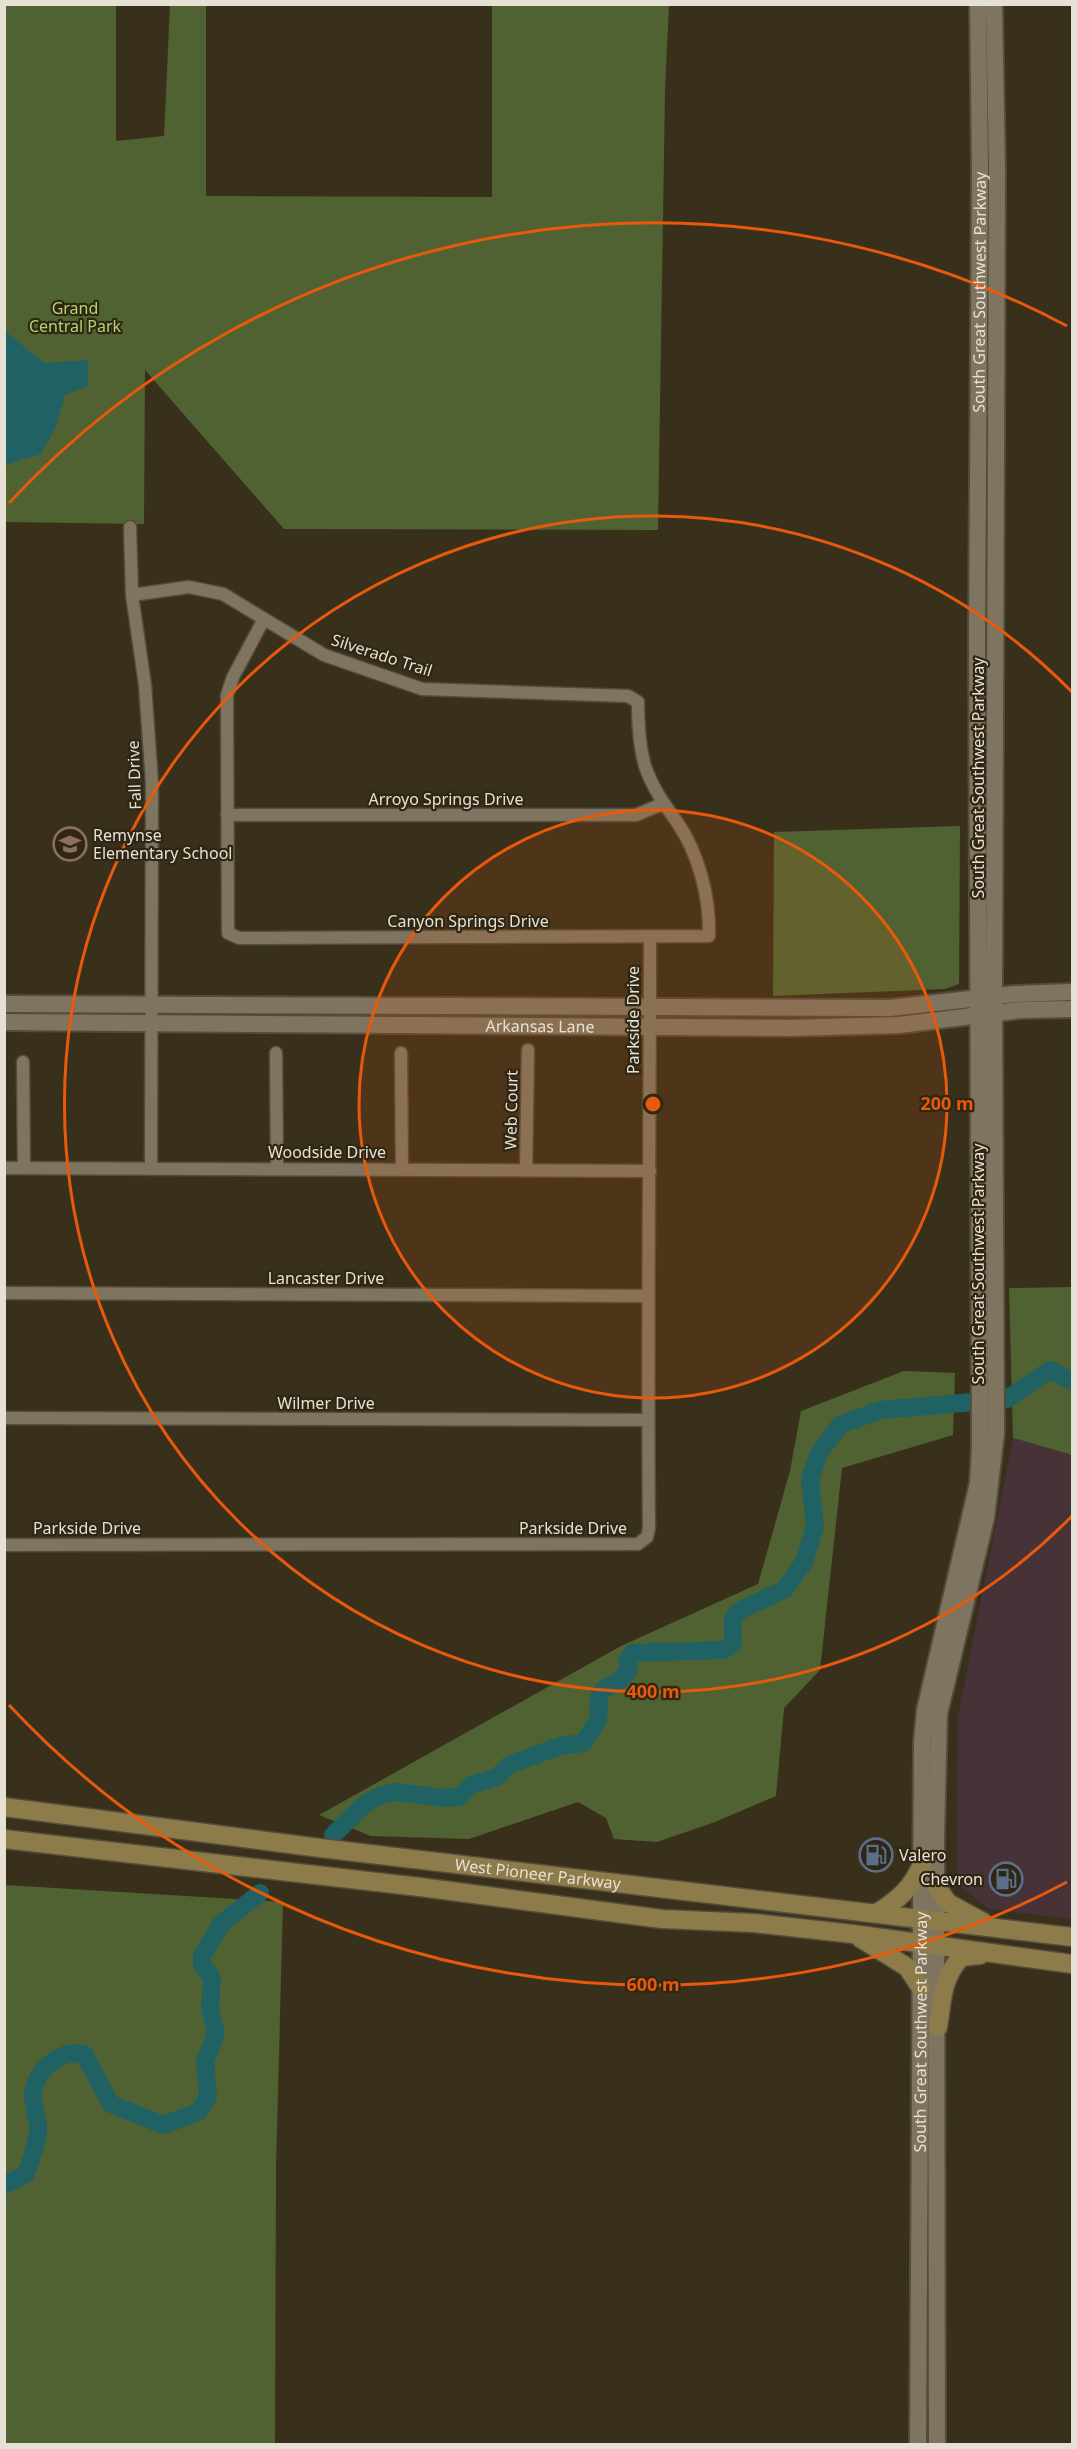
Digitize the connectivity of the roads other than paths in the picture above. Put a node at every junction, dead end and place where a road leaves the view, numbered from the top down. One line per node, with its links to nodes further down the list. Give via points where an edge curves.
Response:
1 (978, 4): 7 (main road, South Great Southwest Parkway)
2 (994, 4): 6 (main road, South Great Southwest Parkway)
3 (130, 527): 4 (street, Fall Drive)
4 (132, 595): 5 (street, Silverado Trail, via 189,587 223,594); 17 (street, Fall Drive, via 146,685 152,783)
5 (264, 619): 8 (street, Silverado Trail, via 324,655 422,689 628,696 638,702 645,767); 9 (street, via 227,695)
6 (997, 632): 7 (main road); 10 (main road, South Great Southwest Parkway)
7 (977, 633): 10 (main road, South Great Southwest Parkway)
8 (662, 804): 9 (street, Arroyo Springs Drive, via 636,815); 11 (street, Canyon Springs Drive, via 678,823 697,861 709,916 709,936)
9 (227, 815): 11 (street, Canyon Springs Drive, via 228,933 239,938)
10 (987, 816): 14 (main road, South Great Southwest Parkway)
11 (650, 938): 15 (street, Parkside Drive)
12 (1072, 992): 14 (main road, Arkansas Lane)
13 (4, 1004): 17 (main road, Arkansas Lane)
14 (986, 1005): 15 (main road, Arkansas Lane); 16 (main road, Arkansas Lane); 19 (main road, Arkansas Lane, via 899,1025); 38 (main road, South Great Southwest Parkway, via 978,1483 925,1710); 39 (main road, South Great Southwest Parkway, via 996,1433 986,1518 939,1714)
15 (650, 1008): 17 (main road, Arkansas Lane); 19 (street, Parkside Drive)
16 (1072, 1009)
17 (151, 1014): 18 (main road, Arkansas Lane); 19 (main road, Arkansas Lane); 24 (street, Fall Drive)
18 (4, 1022)
19 (650, 1026): 30 (street, Parkside Drive)
20 (528, 1050): 29 (street, Web Court)
21 (276, 1053): 27 (street)
22 (401, 1053): 28 (street)
23 (23, 1062): 26 (street)
24 (151, 1167): 26 (street, Woodside Drive); 27 (street, Woodside Drive)
25 (4, 1168): 26 (street, Woodside Drive)
26 (24, 1168)
27 (277, 1168): 28 (street, Woodside Drive)
28 (402, 1169): 29 (street, Woodside Drive)
29 (526, 1170): 30 (street, Woodside Drive)
30 (650, 1171): 32 (street, Parkside Drive)
31 (4, 1293): 32 (street, Lancaster Drive)
32 (646, 1296): 34 (street, Parkside Drive)
33 (4, 1418): 34 (street, Wilmer Drive)
34 (648, 1420): 35 (street, Parkside Drive, via 649,1528 647,1537 638,1544)
35 (4, 1545)
36 (4, 1807): 40 (main road, West Pioneer Parkway)
37 (4, 1839): 43 (main road, West Pioneer Parkway, via 662,1918)
38 (922, 1864): 40 (main road, via 914,1883 897,1901); 41 (main road, South Great Southwest Parkway)
39 (937, 1887): 41 (main road, South Great Southwest Parkway); 42 (main road, via 948,1903)
40 (877, 1913): 41 (main road, West Pioneer Parkway)
41 (930, 1920): 42 (main road, West Pioneer Parkway); 45 (main road, South Great Southwest Parkway)
42 (1001, 1929): 44 (main road, West Pioneer Parkway)
43 (853, 1934): 45 (main road, West Pioneer Parkway); 48 (main road, via 907,1967)
44 (1072, 1937)
45 (930, 1944): 46 (main road, West Pioneer Parkway); 48 (main road, South Great Southwest Parkway); 49 (main road, South Great Southwest Parkway)
46 (994, 1953): 47 (main road, West Pioneer Parkway); 49 (main road, via 961,1957 950,1970 945,1979)
47 (1072, 1964)
48 (921, 1988): 50 (main road, South Great Southwest Parkway)
49 (938, 2026): 51 (main road, South Great Southwest Parkway)
50 (918, 2445)
51 (937, 2445)

